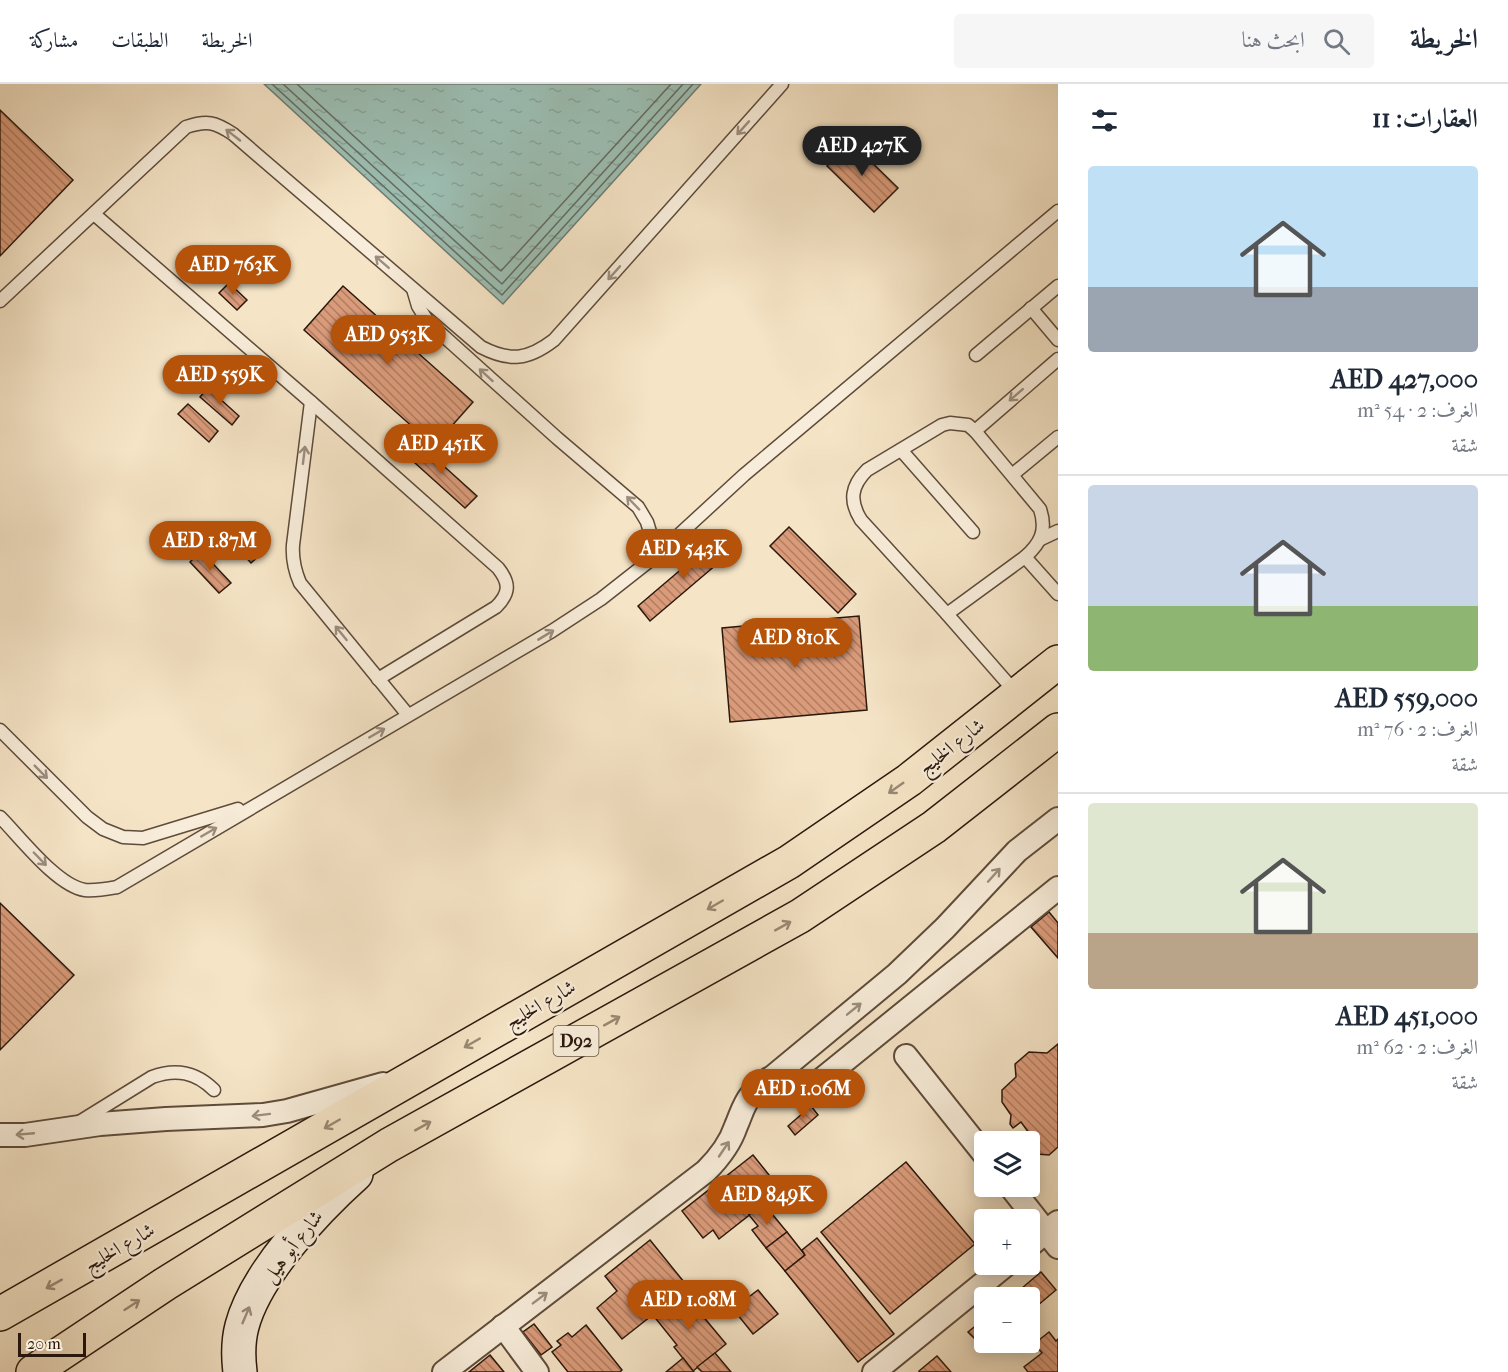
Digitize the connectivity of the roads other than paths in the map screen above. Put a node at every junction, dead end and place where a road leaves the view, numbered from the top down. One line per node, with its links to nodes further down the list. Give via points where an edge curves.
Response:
1 (782, 84): 5 (lane, one-way to 5, via 542,350 511,358 495,354 481,347)
2 (1058, 212): 19 (lane, via 744,475)
3 (93, 214): 5 (lane, one-way to 3, via 219,125 202,122 186,127); 6 (lane); 11 (lane)
4 (1058, 286): 7 (lane)
5 (413, 289): 19 (lane, one-way to 5, via 638,507 428,322)
6 (0, 301)
7 (1032, 308): 8 (lane); 9 (lane)
8 (1058, 340)
9 (976, 355)
10 (1058, 359): 12 (lane, one-way to 12)
11 (311, 402): 24 (lane, one-way to 11, via 294,571 293,545); 24 (lane, via 505,577 504,599 496,607)
12 (975, 431): 14 (lane, via 968,425 942,425); 15 (lane)
13 (1058, 437): 15 (lane)
14 (901, 450): 17 (lane); 22 (lane, via 858,478 852,500 855,511)
15 (1012, 475): 18 (lane, via 1040,509 1044,529)
16 (1058, 531): 18 (lane)
17 (973, 532)
18 (1041, 539): 20 (lane)
19 (657, 555): 26 (lane, one-way to 19, via 561,625)
20 (1025, 556): 21 (lane); 22 (lane)
21 (1058, 594)
22 (946, 614): 25 (lane)
23 (1058, 662): 25 (main road, شارع الخليج / D92)
24 (378, 679): 26 (lane)
25 (1017, 694): 36 (main road, شارع الخليج / D92, one-way to 36, via 909,780 789,862)
26 (408, 715): 29 (lane, one-way to 26)
27 (0, 730): 29 (lane, one-way to 29, via 87,817 123,837 163,833)
28 (1058, 730): 42 (main road, D92, one-way to 28, via 800,916 934,827)
29 (260, 802): 30 (lane, one-way to 29, via 66,883 82,890 100,891 117,887)
30 (0, 817)
31 (1058, 819): 33 (street, one-way to 31, via 1017,851)
32 (1058, 888): 34 (street)
33 (897, 974): 34 (street); 37 (street, one-way to 33)
34 (919, 1001): 37 (street, via 810,1089 795,1090)
35 (906, 1056): 41 (street)
36 (419, 1073): 39 (street, one-way to 39, via 287,1111); 46 (main road, شارع الخليج / D92, one-way to 46)
37 (769, 1079): 47 (street, one-way to 37, via 706,1171 729,1143 747,1100)
38 (214, 1090): 39 (lane, via 185,1072 162,1073)
39 (70, 1129): 40 (street, one-way to 40)
40 (0, 1135)
41 (974, 1141)
42 (389, 1145): 48 (main road, D92, one-way to 42, via 165,1284); 49 (main road, شارع أبو هيل, one-way to 42, via 242,1325 267,1274 319,1210)
43 (1018, 1197): 44 (street)
44 (1048, 1237)
45 (993, 1275): 52 (street)
46 (0, 1314)
47 (503, 1326): 50 (street); 51 (street)
48 (33, 1372)
49 (240, 1372)
50 (444, 1372)
51 (537, 1372)
52 (874, 1372)

